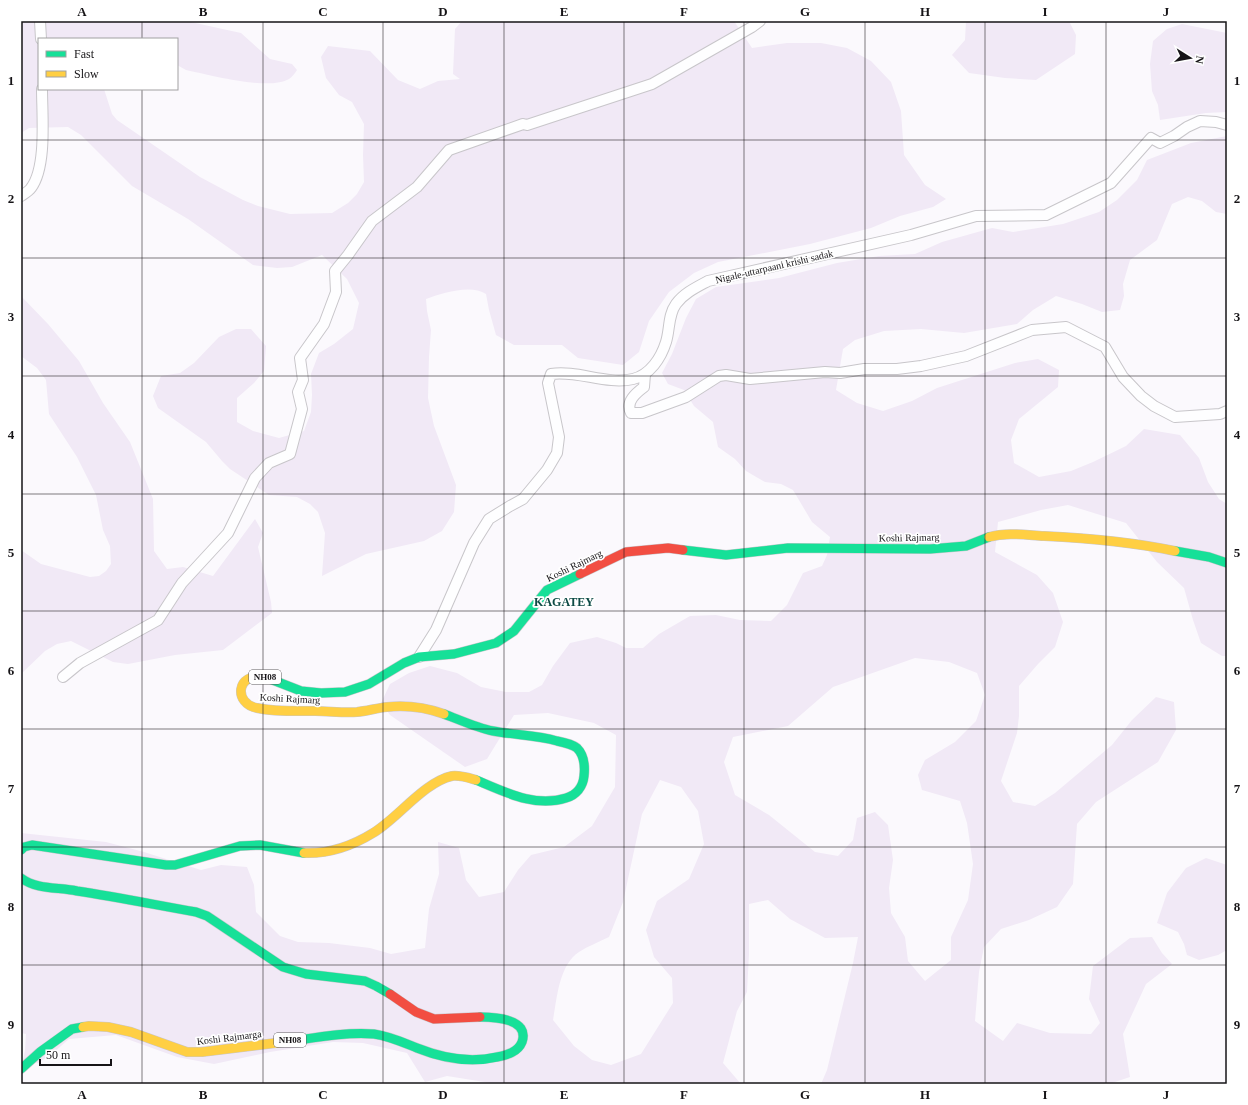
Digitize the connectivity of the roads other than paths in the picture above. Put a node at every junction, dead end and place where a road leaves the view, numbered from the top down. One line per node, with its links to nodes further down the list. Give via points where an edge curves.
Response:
1 (40, 21): 3 (street)
2 (760, 21): 11 (street, via 652,84 449,150 416,187 372,222 335,271 336,292 324,324 300,358 303,380 298,392 302,409 290,454 269,463 255,478 228,533 182,583 158,620 80,663)
3 (41, 38)
4 (42, 90): 6 (street, via 42,145 38,171 31,188)
5 (1227, 125): 7 (street, Nigale-uttarpaani krishi sadak, via 1200,121 1160,143 1151,138 1111,183 1046,215 976,216 911,234 708,281 686,293 676,304 660,356)
6 (21, 196)
7 (644, 374): 8 (street, via 644,387 631,399 631,413 642,413 686,397 719,376 750,379 840,373 864,368 897,369 921,366 966,356 1032,330 1066,326 1106,347 1123,377 1141,396 1168,413 1183,416 1220,414); 10 (street, Nigale-uttarpaani krishi sadak, via 634,379 616,381 562,373 551,374 548,384 559,438 557,453 547,470 523,499 489,519 474,543 439,623)
8 (1227, 411)
9 (1227, 563): 10 (main road, Koshi Rajmarg / NH08, via 1157,547 1069,537 1006,534 966,546 930,549 788,548 726,555 668,548 626,552 547,590 514,631 496,643 476,650)
10 (419, 657): 12 (main road, Koshi Rajmarg / NH08, via 404,662 369,684 345,692 301,691 257,676 244,681 242,696 246,703 255,708 274,710 357,712 389,707 411,707 438,712 491,731 553,739 571,745 581,754 585,770 584,780 578,792 560,800 543,802 518,796 467,777 453,776 423,792 374,832 350,845 333,851 305,854 260,845 240,846 176,865 166,865 32,845)
11 (63, 677)
12 (21, 850)
13 (21, 878): 14 (main road, Koshi Rajmarga / NH08, via 25,882 40,886 196,912 207,916 294,972 365,981 377,985 426,1017 434,1019 495,1016 514,1021 521,1026 523,1032 522,1042 514,1053 486,1059 454,1059 388,1036 368,1033 343,1033 187,1052 131,1032 89,1026 72,1029)
14 (21, 1068)

